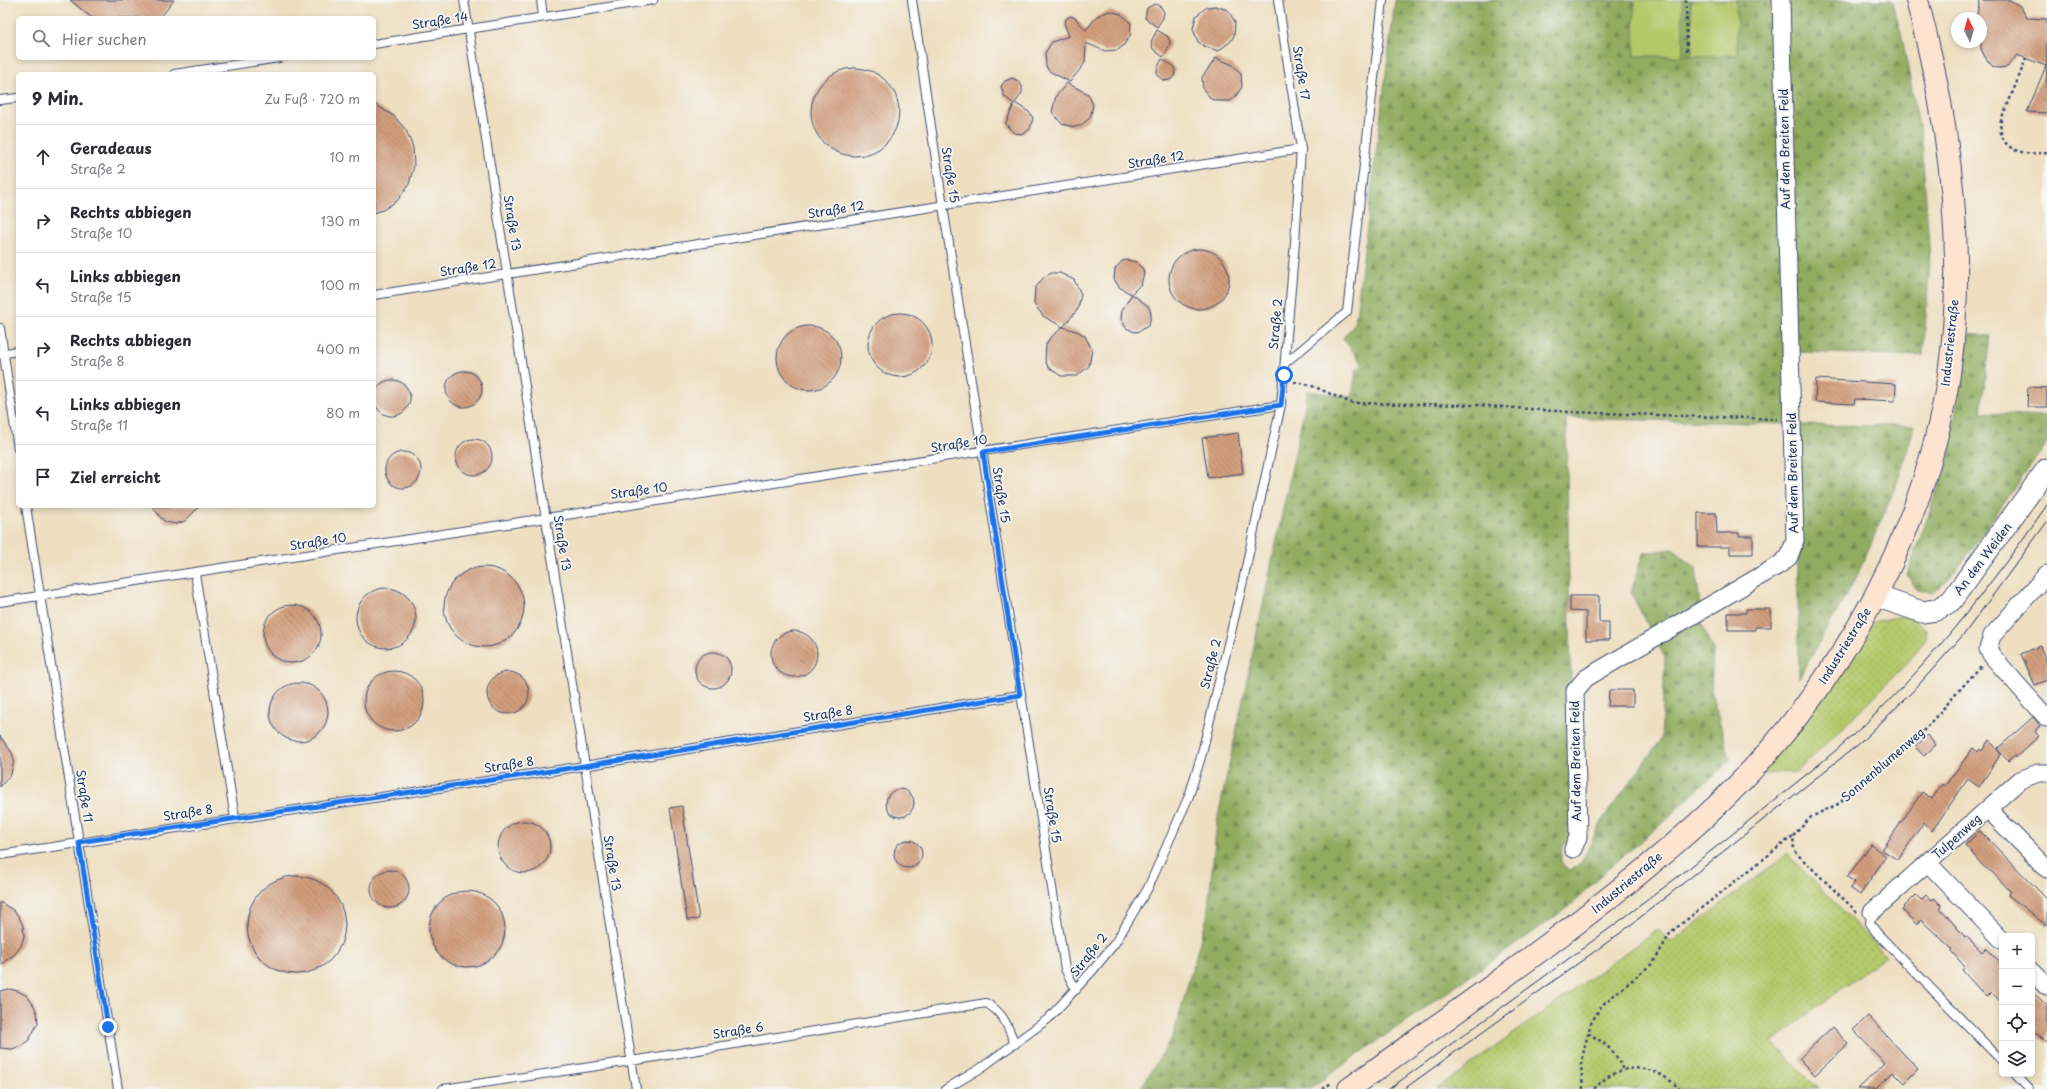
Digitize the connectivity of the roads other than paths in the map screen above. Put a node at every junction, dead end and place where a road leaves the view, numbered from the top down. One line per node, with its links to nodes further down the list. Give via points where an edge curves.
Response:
1 (464, 0): 10 (lane, Straße 13)
2 (541, 0): 9 (lane)
3 (653, 0): 9 (lane, Straße 14)
4 (912, 0): 17 (lane, Straße 15)
5 (1278, 0): 16 (lane, Straße 17)
6 (1383, 0): 23 (lane, via 1348,312)
7 (1781, 0): 42 (street, Auf dem Breiten Feld, via 1795,540 1789,557 1779,565 1586,678 1575,691 1578,837)
8 (1917, 0): 33 (main road, Industriestraße, via 1945,122 1955,214 1954,303 1949,373 1938,427 1921,487)
9 (543, 18): 10 (lane, Straße 14)
10 (468, 29): 11 (lane, Straße 14); 18 (lane, Straße 13)
11 (376, 44)
12 (266, 60): 13 (lane)
13 (187, 72)
14 (16, 98): 15 (lane)
15 (0, 100)
16 (1301, 149): 17 (lane, Straße 12); 23 (lane, Straße 2)
17 (943, 206): 18 (lane, Straße 12); 26 (lane, Straße 15)
18 (508, 274): 19 (lane, Straße 12); 29 (lane, Straße 13)
19 (376, 295)
20 (0, 328): 22 (lane)
21 (16, 351): 22 (lane)
22 (2, 353): 25 (lane)
23 (1285, 363): 24 (lane, Straße 2)
24 (1281, 405): 26 (lane, Straße 10); 50 (lane, Straße 2, via 1241,590 1201,757 1189,796 1148,888 1115,943)
25 (16, 438)
26 (983, 452): 29 (lane, Straße 10); 35 (lane, Straße 15)
27 (2047, 469): 33 (street, An den Weiden, via 1951,601 1936,610 1922,612)
28 (26, 508): 32 (lane, Straße 11)
29 (546, 517): 30 (lane, Straße 10); 37 (lane, Straße 13)
30 (195, 574): 32 (lane, Straße 10); 40 (lane)
31 (2047, 574): 36 (street, via 1992,636 1988,649)
32 (39, 596): 34 (lane, Straße 10); 41 (lane, Straße 11)
33 (1876, 596): 55 (main road, Industriestraße, via 1815,694 1760,762 1689,831 1590,914)
34 (0, 602)
35 (1020, 695): 37 (lane, Straße 8); 50 (lane, Straße 15, via 1065,969)
36 (2047, 718)
37 (584, 766): 40 (lane, Straße 8); 53 (lane, Straße 13)
38 (2047, 773): 39 (street, Tulpenweg, via 2038,773 2020,780)
39 (1988, 809): 44 (street, Tulpenweg); 45 (street)
40 (235, 818): 41 (lane, Straße 8)
41 (79, 842): 43 (lane, Straße 8); 56 (lane, Straße 11)
42 (1573, 850)
43 (0, 855)
44 (1928, 863): 46 (street, Tulpenweg); 47 (street)
45 (2047, 869)
46 (1871, 917): 52 (lane, via 1876,932)
47 (1999, 937)
48 (2035, 974): 49 (street)
49 (2047, 986)
50 (1076, 990): 51 (lane, Straße 2, via 1048,1019)
51 (1016, 1044): 53 (lane, Straße 6, via 1004,1018 986,1003); 59 (lane, Straße 2)
52 (1999, 1058)
53 (631, 1061): 57 (lane, Straße 6); 58 (lane, Straße 13)
54 (2018, 1077): 60 (lane)
55 (1343, 1084)
56 (118, 1087)
57 (443, 1089)
58 (636, 1089)
59 (946, 1089)
60 (2029, 1089)

